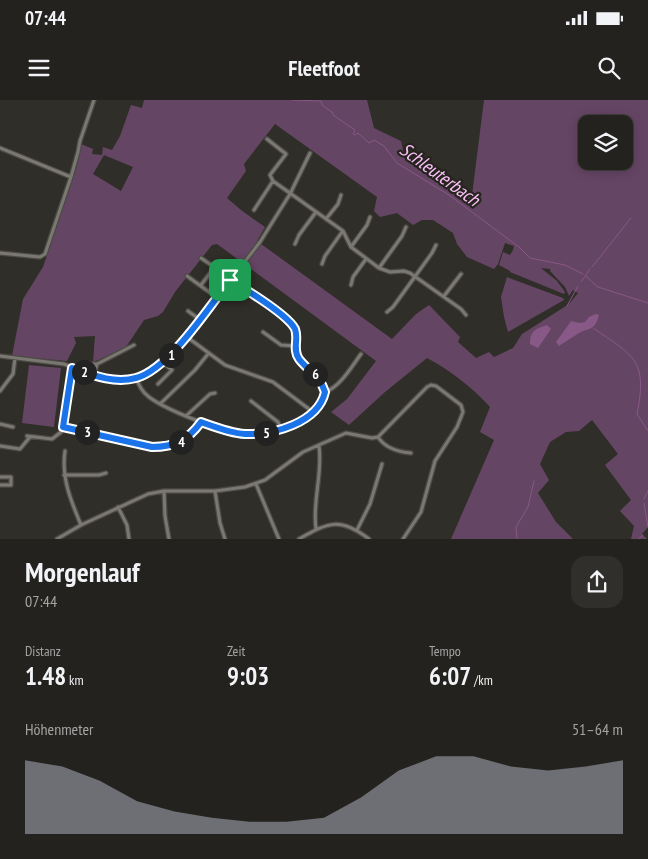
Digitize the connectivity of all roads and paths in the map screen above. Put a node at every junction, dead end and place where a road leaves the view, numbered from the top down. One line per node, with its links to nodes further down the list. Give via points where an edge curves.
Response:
1 (94, 100): 5 (street)
2 (267, 139): 6 (street, via 286,154 270,175)
3 (0, 148): 5 (street)
4 (310, 153): 7 (street)
5 (71, 177): 18 (street, via 43,256)
6 (273, 181): 7 (street); 9 (street)
7 (290, 194): 10 (street); 27 (street, via 264,236)
8 (341, 195): 12 (street)
9 (254, 210)
10 (316, 212): 12 (street); 15 (street)
11 (370, 217): 17 (street)
12 (326, 219): 14 (street)
13 (406, 227): 23 (street)
14 (342, 231): 17 (street); 21 (street)
15 (296, 244)
16 (436, 245): 26 (street)
17 (351, 247): 20 (street)
18 (0, 253)
19 (202, 258): 22 (street)
20 (366, 259): 23 (street); 29 (street)
21 (322, 264)
22 (214, 268): 27 (street); 28 (street)
23 (378, 268): 26 (street)
24 (461, 274): 30 (street)
25 (187, 276): 28 (street)
26 (416, 276): 30 (street); 33 (street)
27 (230, 280): 31 (street); 39 (street, via 292,324 296,333)
28 (201, 285): 31 (street)
29 (351, 285)
30 (444, 296): 34 (street)
31 (216, 297): 35 (street)
32 (188, 311): 35 (street)
33 (386, 312)
34 (466, 315)
35 (199, 319): 37 (street)
36 (263, 332): 39 (street, via 281,345)
37 (187, 337): 40 (street); 44 (street)
38 (134, 345): 46 (street)
39 (295, 346): 53 (street, via 299,358 319,378)
40 (208, 354): 55 (street); 56 (street, via 233,369 272,382)
41 (361, 354): 53 (street, via 332,389)
42 (0, 356): 43 (street)
43 (16, 358): 47 (street, via 64,364); 51 (street, via 13,374)
44 (163, 363): 49 (street); 50 (street, via 172,370)
45 (83, 364): 46 (street)
46 (97, 364): 48 (street)
47 (72, 368): 48 (street); 61 (street)
48 (94, 376): 49 (street)
49 (136, 378): 55 (street, via 144,393)
50 (158, 384)
51 (0, 391)
52 (216, 392): 57 (street)
53 (325, 392): 56 (street)
54 (251, 401): 62 (street, via 278,422)
55 (160, 404): 57 (street)
56 (312, 412): 62 (street)
57 (186, 416): 58 (street)
58 (201, 422): 61 (street, via 186,439 163,447); 62 (street, via 246,434)
59 (0, 424): 60 (street)
60 (13, 426)
61 (63, 427): 64 (street, via 52,439 28,436 20,449)
62 (281, 429)
63 (378, 437): 65 (street, via 346,433); 67 (street, via 384,445); 87 (street, via 431,385 463,408 457,427 435,462 421,512)
64 (0, 446)
65 (319, 446): 72 (street, via 297,456 274,475); 78 (street)
66 (65, 451): 70 (street)
67 (411, 453)
68 (382, 464): 79 (street, via 370,504)
69 (106, 472): 70 (street, via 99,476)
70 (64, 475): 77 (street)
71 (0, 477): 73 (street, via 11,477 11,485)
72 (256, 484): 74 (street); 84 (street)
73 (0, 485)
74 (215, 491): 75 (street); 83 (street)
75 (164, 492): 76 (street, via 148,494); 82 (street)
76 (118, 507): 77 (street); 81 (street, via 127,525)
77 (81, 525): 80 (street)
78 (316, 529): 79 (street, via 337,524); 85 (street)
79 (357, 530): 86 (street)
80 (58, 539)
81 (129, 539)
82 (169, 539)
83 (225, 539)
84 (279, 539)
85 (299, 539)
86 (369, 539)
87 (402, 539)

